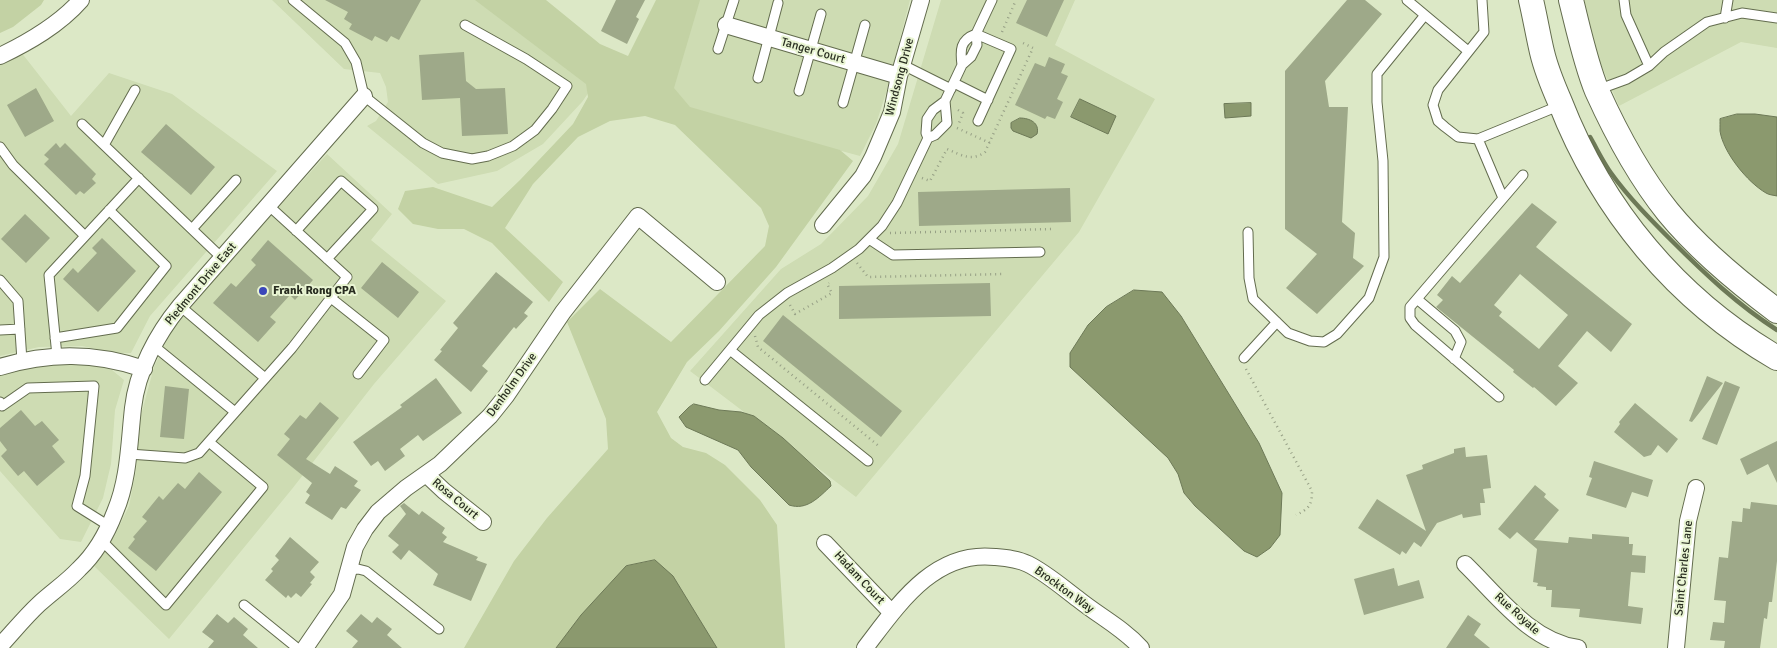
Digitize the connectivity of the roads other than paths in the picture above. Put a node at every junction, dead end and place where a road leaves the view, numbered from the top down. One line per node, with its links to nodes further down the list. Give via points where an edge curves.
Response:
1 (81, 0): 26 (street, via 30,41)
2 (293, 0): 13 (lane)
3 (734, 0): 19 (lane)
4 (921, 0): 29 (street, Windsong Drive)
5 (992, 0): 21 (lane)
6 (1407, 0): 15 (lane)
7 (1482, 0): 25 (lane, via 1484,32)
8 (1531, 0): 39 (street, via 1542,52)
9 (1571, 0): 33 (street)
10 (1624, 0): 28 (lane, via 1626,15)
11 (1728, 0): 16 (lane)
12 (778, 3): 22 (lane)
13 (305, 4): 35 (lane, via 345,43 356,62)
14 (820, 14): 24 (lane)
15 (1425, 15): 25 (lane); 67 (lane, via 1377,74 1383,161 1384,257 1369,298 1337,334 1324,342 1288,333)
16 (1725, 18): 17 (lane, via 1742,13); 28 (lane, via 1707,22)
17 (1777, 18)
18 (465, 25): 35 (lane, via 567,86 535,130 513,146 472,159 442,153 423,143)
19 (726, 25): 22 (street, Tanger Court); 23 (lane)
20 (865, 25): 27 (lane)
21 (976, 34): 31 (lane, via 977,45); 36 (lane, via 1011,49)
22 (769, 38): 24 (street, Tanger Court); 30 (lane)
23 (718, 49)
24 (811, 50): 27 (street, Tanger Court); 34 (lane)
25 (1468, 51): 43 (lane, via 1438,90 1433,105 1438,120 1458,137)
26 (0, 56)
27 (855, 63): 29 (street, Tanger Court); 38 (lane)
28 (1649, 66): 33 (lane)
29 (901, 70): 31 (lane); 52 (street, Windsong Drive, via 892,112 873,157 863,176)
30 (758, 78)
31 (952, 86): 36 (lane); 37 (lane)
32 (135, 90): 44 (lane)
33 (1597, 90): 39 (street); 66 (street, via 1630,157 1668,212 1746,288)
34 (799, 91)
35 (364, 96): 50 (street, Piedmont Drive East)
36 (988, 100): 40 (lane)
37 (946, 101): 42 (lane, via 946,123); 42 (lane, via 932,110 926,120)
38 (843, 102)
39 (1561, 105): 43 (lane); 75 (street, via 1586,161 1620,217 1675,280 1717,318)
40 (978, 121)
41 (82, 124): 44 (lane)
42 (928, 138): 57 (lane, via 897,203)
43 (1478, 139): 49 (lane)
44 (104, 145): 47 (lane)
45 (0, 147): 56 (lane, via 13,165)
46 (1523, 175): 49 (lane)
47 (139, 178): 51 (lane); 53 (lane)
48 (236, 180): 53 (lane)
49 (1503, 198): 64 (lane)
50 (268, 205): 54 (lane); 59 (street, Piedmont Drive East)
51 (109, 210): 56 (lane); 70 (lane, via 166,266 117,328)
52 (823, 226)
53 (192, 230): 59 (lane)
54 (296, 231): 60 (lane); 60 (lane, via 341,181 373,209)
55 (1248, 232): 67 (lane, via 1253,299)
56 (85, 236): 70 (lane, via 48,275)
57 (870, 239): 58 (lane, via 893,256); 72 (lane, via 832,268 786,293 759,315)
58 (1040, 252)
59 (222, 258): 65 (street, Piedmont Drive East)
60 (327, 259): 63 (lane, via 347,277)
61 (0, 280): 68 (lane, via 18,301)
62 (717, 282): 89 (street, Denholm Drive, via 638,216 563,312 490,416)
63 (331, 298): 80 (lane, via 384,340); 81 (lane)
64 (1417, 299): 76 (lane, via 1456,331 1460,342); 76 (lane, via 1410,307 1410,318)
65 (180, 306): 71 (street, Piedmont Drive East); 81 (lane)
66 (1777, 311)
67 (1277, 322): 74 (lane)
68 (20, 329): 69 (lane); 77 (lane)
69 (0, 330)
70 (56, 338): 73 (lane)
71 (154, 346): 79 (street, Piedmont Drive East); 85 (lane)
72 (730, 350): 82 (lane); 88 (lane)
73 (58, 356): 77 (street); 79 (street, via 94,356)
74 (1244, 358)
75 (1777, 358)
76 (1454, 359): 83 (lane)
77 (22, 361): 78 (street)
78 (0, 367)
79 (144, 369): 87 (street, Piedmont Drive East, via 133,406)
80 (358, 374)
81 (266, 378): 85 (lane)
82 (705, 380)
83 (1499, 397)
84 (0, 402): 92 (lane, via 2,406 28,388 94,386 85,476 76,506)
85 (235, 412): 86 (lane)
86 (208, 442): 87 (lane, via 199,453 185,458); 92 (lane, via 263,487 166,605)
87 (129, 454): 92 (street, Piedmont Drive East, via 123,490)
88 (868, 461)
89 (427, 475): 91 (street, Rosa Court); 95 (street, Denholm Drive, via 378,512 356,547)
90 (1696, 488): 105 (street, Saint Charles Lane, via 1688,521)
91 (483, 522)
92 (105, 533): 99 (street, Piedmont Drive East, via 79,569)
93 (826, 543): 97 (street, Hadam Court)
94 (1465, 564): 104 (street, Rue Royale, via 1540,635)
95 (350, 570): 98 (lane, via 366,571); 101 (street, Denholm Drive, via 342,594)
96 (244, 604): 100 (lane)
97 (892, 613): 102 (street, Brockton Way); 103 (street, Brockton Way, via 931,573 947,564 983,555 1010,558 1044,573 1130,636)
98 (439, 629)
99 (0, 646)
100 (297, 648)
101 (304, 648)
102 (865, 648)
103 (1141, 648)
104 (1578, 648)
105 (1676, 648)

